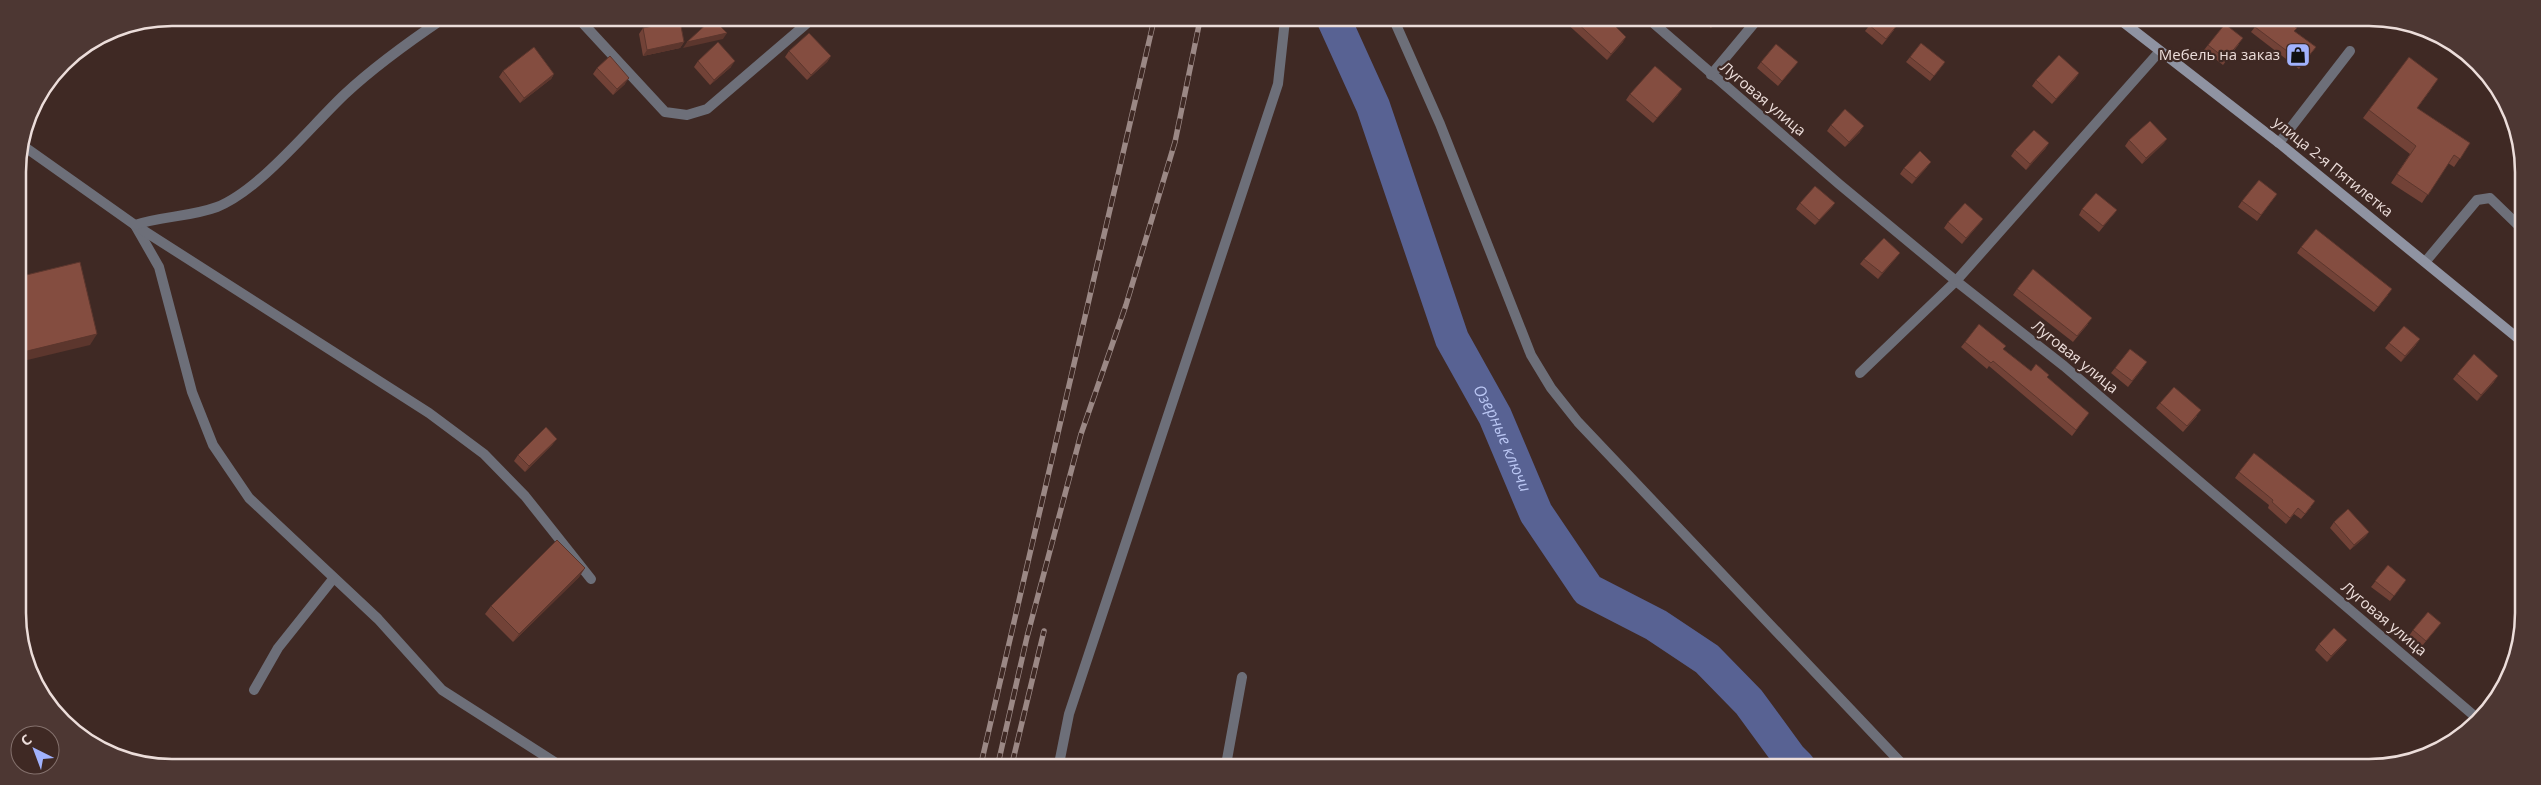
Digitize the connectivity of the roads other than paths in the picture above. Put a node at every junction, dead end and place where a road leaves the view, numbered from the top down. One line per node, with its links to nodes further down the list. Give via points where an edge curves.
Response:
1 (432, 26): 15 (street, via 347,92 282,158 245,190 217,207)
2 (585, 26): 3 (street, via 665,112 687,115 707,109)
3 (804, 26)
4 (1284, 26): 27 (street, via 1278,84 1069,714)
5 (1397, 26): 25 (street, via 1440,124 1520,330 1551,388 1585,429)
6 (1657, 26): 11 (street, Луговая улица)
7 (1752, 26): 11 (street)
8 (2128, 26): 9 (main road, улица 2-я Пятилетка)
9 (2160, 51): 12 (main road, улица 2-я Пятилетка); 17 (street)
10 (2350, 51): 12 (street)
11 (1711, 75): 17 (street, Луговая улица)
12 (2279, 142): 16 (main road, улица 2-я Пятилетка)
13 (29, 149): 15 (street)
14 (2515, 222): 16 (street, via 2490,198 2477,200)
15 (135, 225): 20 (street, via 159,267 192,392 212,445 248,498); 21 (street, via 429,413 484,454 525,496)
16 (2426, 261): 18 (main road, улица 2-я Пятилетка)
17 (1956, 280): 19 (street); 24 (street, Луговая улица, via 2064,366)
18 (2515, 336)
19 (1860, 373)
20 (333, 579): 23 (street, via 278,648); 26 (street, via 378,618 442,690)
21 (591, 579)
22 (1242, 677): 28 (street)
23 (254, 690)
24 (2473, 715)
25 (1897, 758)
26 (549, 759)
27 (1060, 759)
28 (1227, 759)

